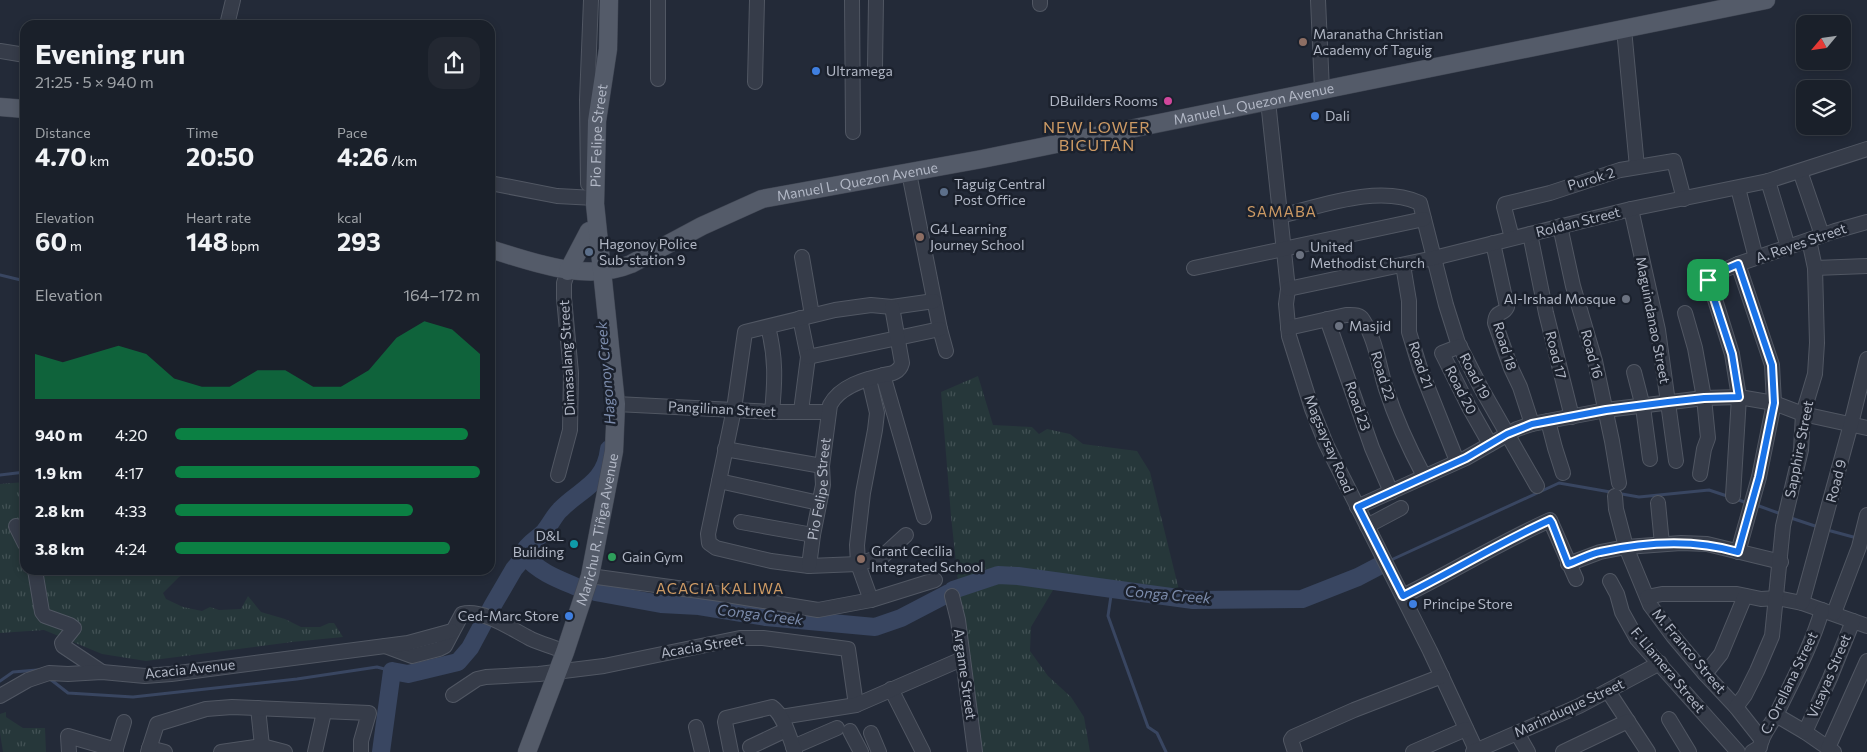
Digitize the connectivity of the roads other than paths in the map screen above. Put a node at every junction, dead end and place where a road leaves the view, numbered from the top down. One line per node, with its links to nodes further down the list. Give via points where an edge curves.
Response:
1 (233, 0): 10 (street)
2 (591, 0): 12 (street)
3 (609, 0): 12 (main road, Pio Felipe Street)
4 (658, 0): 16 (street)
5 (757, 0): 17 (street)
6 (852, 0): 22 (street)
7 (876, 0): 15 (street)
8 (1318, 0): 18 (street)
9 (1766, 0): 11 (main road, Manuel L. Quezon Avenue)
10 (228, 20)
11 (1624, 29): 18 (main road, Manuel L. Quezon Avenue); 24 (street)
12 (598, 49): 30 (main road, Pio Felipe Street, via 598,121)
13 (0, 52): 14 (street)
14 (20, 54)
15 (875, 67)
16 (658, 79)
17 (755, 82)
18 (1322, 90): 19 (main road, Manuel L. Quezon Avenue)
19 (1268, 101): 26 (main road, Manuel L. Quezon Avenue); 33 (street, Magsaysay Road)
20 (0, 107): 21 (main road)
21 (20, 109)
22 (853, 132)
23 (1867, 149): 25 (street, Roldan Street)
24 (1637, 166): 31 (street, Purok 2, via 1674,161); 40 (street, Purok 2, via 1506,204 1504,208)
25 (1800, 171): 27 (street, Roldan Street); 39 (street)
26 (909, 172): 52 (main road, Manuel L. Quezon Avenue, via 762,199); 58 (street)
27 (1768, 181): 29 (street, Roldan Street); 43 (street)
28 (495, 184): 30 (street, via 557,196)
29 (1738, 188): 31 (street, Roldan Street); 48 (street)
30 (592, 197): 37 (street); 55 (main road, Pio Felipe Street)
31 (1684, 199): 32 (street, Roldan Street)
32 (1631, 209): 36 (street, Roldan Street); 76 (street, Maguindanao Street, via 1658,330)
33 (1280, 216): 34 (street, Road 19, via 1380,195 1418,202 1422,205); 44 (street, Magsaysay Road)
34 (1424, 219): 44 (street); 47 (street, Road 19)
35 (1867, 222): 39 (street, A. Reyes Street)
36 (1560, 226): 38 (street, Roldan Street); 81 (street, Road 16)
37 (589, 231): 55 (main road)
38 (1530, 234): 40 (street, Roldan Street); 86 (street, Road 17)
39 (1822, 235): 41 (street, A. Reyes Street)
40 (1512, 238): 42 (street, Roldan Street)
41 (1809, 240): 43 (street, A. Reyes Street); 54 (street, Sapphire Street)
42 (1493, 243): 47 (street, Roldan Street); 88 (street, Road 18, via 1507,307 1498,313 1496,323)
43 (1788, 247): 48 (street, A. Reyes Street)
44 (1284, 250): 53 (street); 56 (street, Magsaysay Road)
45 (495, 251): 55 (main road, Manuel L. Quezon Avenue, via 545,266)
46 (802, 257): 61 (street)
47 (1434, 258): 50 (street, Roldan Street); 67 (street, Road 19)
48 (1756, 258): 49 (street, A. Reyes Street)
49 (1738, 264): 74 (street, A. Reyes Street, via 1708,277 1732,354); 77 (street, via 1772,365)
50 (1403, 265): 56 (street, Roldan Street); 95 (street, Road 21, via 1410,332 1420,368)
51 (1867, 266): 54 (street)
52 (621, 267): 55 (main road, Manuel L. Quezon Avenue); 57 (main road, via 612,274)
53 (1194, 268)
54 (1815, 268): 85 (street, Sapphire Street, via 1817,361)
55 (586, 270): 57 (main road, Marichu R. Tiñga Avenue); 100 (street, Dimasalang Street, via 564,283 570,430)
56 (1288, 289): 64 (street, Magsaysay Road)
57 (604, 298): 78 (main road, Marichu R. Tiñga Avenue)
58 (934, 301): 59 (street); 65 (street)
59 (892, 307): 61 (street, via 835,310); 66 (street)
60 (1685, 313): 75 (street)
61 (806, 317): 63 (street); 69 (street)
62 (1327, 319): 64 (street, Road 22); 101 (street, Road 22, via 1355,315 1363,319 1402,433); 105 (street, Road 23, via 1372,448)
63 (768, 326): 80 (street, via 745,332); 83 (street, via 775,375)
64 (1288, 328): 109 (street, Magsaysay Road, via 1318,426)
65 (940, 329): 66 (street); 68 (street)
66 (897, 339): 69 (street); 72 (street, via 902,362 900,368)
67 (1460, 346): 91 (street, Road 19); 92 (street, Road 20, via 1442,353)
68 (946, 351)
69 (808, 357): 82 (street)
70 (1867, 359): 89 (street, Road 9)
71 (1634, 372): 79 (street)
72 (883, 375): 73 (street); 112 (street)
73 (869, 380): 84 (street, via 841,391 833,398); 123 (street, via 877,413 858,528)
74 (1739, 397): 75 (street); 77 (street); 106 (street)
75 (1704, 398): 76 (street); 99 (street, via 1708,438)
76 (1668, 402): 79 (street); 96 (street, Maguindanao Street)
77 (1774, 403): 85 (street); 121 (street, via 1759,477)
78 (616, 404): 80 (street, Pangilinan Street); 127 (main road, Marichu R. Tiñga Avenue, via 614,451)
79 (1643, 407): 81 (street); 94 (street)
80 (734, 409): 83 (street, Pangilinan Street); 93 (street)
81 (1606, 410): 86 (street); 104 (street, Road 16)
82 (801, 411): 83 (street, Pangilinan Street); 84 (street, Pangilinan Street)
83 (772, 412)
84 (828, 412): 97 (street, Pio Felipe Street)
85 (1803, 414): 89 (street); 122 (street, Sapphire Street, via 1801,450 1785,518)
86 (1572, 417): 87 (street)
87 (1548, 421): 88 (street); 98 (street)
88 (1532, 424): 91 (street)
89 (1851, 424): 90 (street); 137 (street, Road 9)
90 (1867, 428)
91 (1507, 434): 92 (street); 103 (street, Road 19)
92 (1490, 444): 95 (street)
93 (725, 449): 97 (street); 102 (street)
94 (1650, 459)
95 (1457, 461): 101 (street)
96 (1676, 461)
97 (822, 466): 107 (street, Pio Felipe Street, via 823,485)
98 (1563, 473)
99 (1700, 474)
100 (558, 475)
101 (1424, 476): 105 (street)
102 (718, 481): 107 (street); 125 (street, via 709,543 716,548 771,561)
103 (1537, 486)
104 (1617, 490): 120 (street, M. Franco Street, via 1616,509)
105 (1391, 492): 109 (street)
106 (1733, 496)
107 (819, 503): 117 (street, Pio Felipe Street)
108 (1658, 503): 119 (street)
109 (1358, 507): 115 (street, Magsaysay Road)
110 (1401, 508): 115 (street)
111 (1867, 515): 138 (street, C. Orellana Street, via 1859,547)
112 (924, 517)
113 (742, 522): 117 (street)
114 (16, 526): 116 (street)
115 (1367, 526): 132 (street, Magsaysay Road)
116 (20, 534)
117 (813, 535): 125 (street, Pio Felipe Street)
118 (906, 535): 123 (street, via 883,556)
119 (1662, 544): 120 (street); 121 (street, via 1707,544)
120 (1626, 547): 124 (street, via 1600,552); 134 (street, M. Franco Street)
121 (1738, 552): 122 (street)
122 (1781, 562): 135 (street, Sapphire Street)
123 (858, 564): 125 (street); 136 (street)
124 (1568, 564): 128 (street); 132 (street, via 1550,520)
125 (809, 566)
126 (36, 575): 145 (street, via 42,612 74,628 63,646)
127 (590, 576): 136 (street, via 818,610); 141 (main road, Marichu R. Tiñga Avenue)
128 (1576, 579)
129 (935, 580): 136 (street)
130 (1610, 581): 144 (street, F. Llamera Street, via 1637,639)
131 (952, 596): 142 (street, Argame Street)
132 (1403, 596): 148 (street, Magsaysay Road)
133 (1745, 596): 134 (street, via 1670,594); 135 (street); 147 (street, via 1720,654)
134 (1647, 597): 147 (street, M. Franco Street, via 1673,636)
135 (1777, 598): 137 (street); 154 (street, Sapphire Street, via 1772,636 1749,687)
136 (871, 600)
137 (1802, 603): 138 (street)
138 (1828, 612): 139 (street); 157 (street, C. Orellana Street)
139 (1853, 621): 140 (street); 164 (street, Visayas Street)
140 (1867, 626)
141 (565, 652): 145 (street, Acacia Avenue, via 474,612 462,614 445,646 412,656 384,646 145,676); 146 (main road, Marichu R. Tiñga Avenue)
142 (962, 659): 149 (street); 186 (street, Argame Street)
143 (1867, 661): 172 (street)
144 (1660, 663): 150 (street, Marinduque Street); 194 (street, F. Llamera Street)
145 (102, 672): 152 (street, Acacia Avenue, via 50,673 28,680)
146 (557, 672): 151 (street, via 486,676); 153 (street, Acacia Street, via 604,666 740,638 763,638 848,649); 180 (main road, Marichu R. Tiñga Avenue)
147 (1705, 674): 154 (street, M. Franco Street)
148 (1442, 676): 163 (street, Magsaysay Road); 187 (street, via 1293,737)
149 (891, 689): 153 (street); 185 (street)
150 (1608, 691): 159 (street); 165 (street, Marinduque Street)
151 (453, 695)
152 (0, 696)
153 (856, 705): 161 (street)
154 (1736, 707): 168 (street, M. Franco Street)
155 (258, 708): 156 (street); 169 (street); 170 (street, via 206,709 157,724)
156 (324, 712): 178 (street); 179 (street, via 369,713)
157 (1776, 715): 164 (street); 168 (street, C. Orellana Street)
158 (1669, 719): 193 (street)
159 (1628, 721): 191 (street); 192 (street)
160 (124, 722): 173 (street)
161 (783, 724): 167 (street); 171 (street); 182 (street, via 772,707 727,717 725,722)
162 (696, 727): 181 (street)
163 (1466, 729): 188 (street); 189 (street, Magsaysay Road)
164 (1805, 732): 172 (street)
165 (1517, 733): 189 (street, Marinduque Street); 190 (street)
166 (871, 734): 184 (street)
167 (750, 747)
168 (1760, 748)
169 (254, 749): 176 (street); 177 (street)
170 (149, 750): 175 (street)
171 (794, 750): 183 (street, via 844,729)
172 (1831, 750)
173 (115, 751): 174 (street, via 68,736)
174 (70, 752)
175 (166, 752)
176 (222, 752)
177 (283, 752)
178 (315, 752)
179 (361, 752)
180 (527, 752)
181 (702, 752)
182 (731, 752)
183 (861, 752)
184 (879, 752)
185 (923, 752)
186 (975, 752)
187 (1295, 752)
188 (1413, 752)
189 (1475, 752)
190 (1528, 752)
191 (1563, 752)
192 (1648, 752)
193 (1689, 752)
194 (1738, 752)

